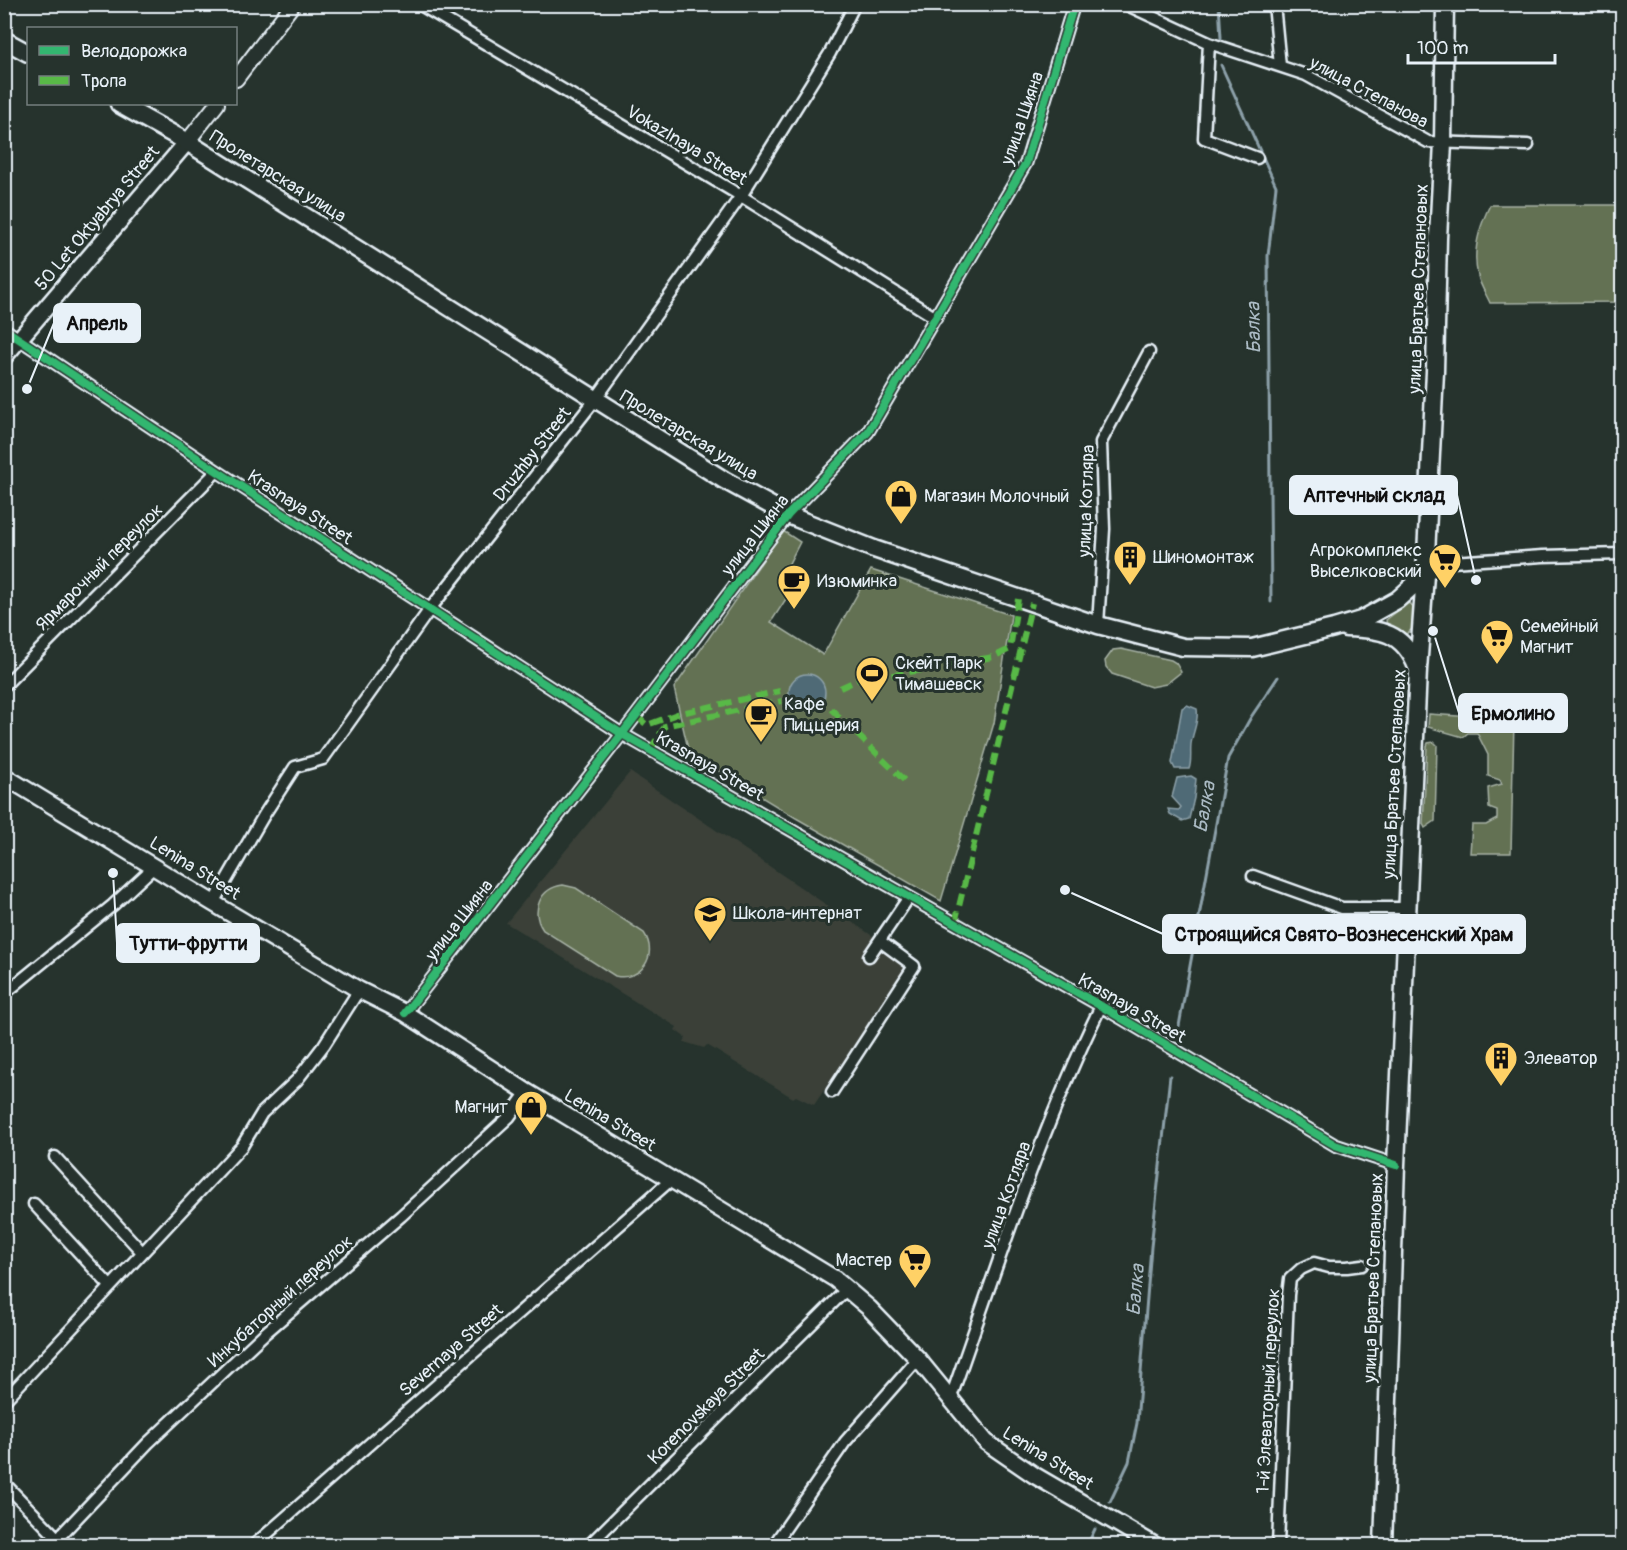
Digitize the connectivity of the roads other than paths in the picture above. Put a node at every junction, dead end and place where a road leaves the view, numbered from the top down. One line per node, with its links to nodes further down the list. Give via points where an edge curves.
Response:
1 (293, 4): 12 (street)
2 (419, 4): 19 (street, Vokazlnaya Street)
3 (1074, 4): 20 (street, улица Шияна, via 1026,162)
4 (1125, 4): 9 (street, улица Степанова)
5 (1274, 4): 11 (street, улица Степанова)
6 (1445, 4): 16 (main road, улица Братьев Степановых)
7 (851, 6): 19 (street, Druzhby Street, via 830,53)
8 (4, 39): 10 (main road)
9 (1209, 43): 11 (street, улица Степанова); 18 (street, via 1204,138)
10 (27, 52)
11 (1280, 66): 16 (street, улица Степанова, via 1306,75 1428,142)
12 (237, 78)
13 (121, 105): 15 (main road, Пролетарская улица)
14 (216, 105): 15 (street, 50 Let Oktyabrya Street)
15 (188, 142): 22 (main road, 50 Let Oktyabrya Street); 25 (main road, Пролетарская улица)
16 (1443, 143): 17 (street, улица Степанова); 29 (main road, улица Братьев Степановых)
17 (1528, 145)
18 (1257, 158)
19 (741, 196): 20 (street, Vokazlnaya Street); 25 (street, Druzhby Street)
20 (936, 318): 27 (street, улица Шияна, via 868,432)
21 (4, 329): 22 (street, Krasnaya Street)
22 (20, 339): 24 (main road, 50 Let Oktyabrya Street); 26 (street, Krasnaya Street)
23 (1149, 352): 31 (street, улица Котляра, via 1101,442 1104,529)
24 (4, 357)
25 (595, 400): 27 (main road, Пролетарская улица); 30 (street, Druzhby Street)
26 (217, 471): 30 (street, Krasnaya Street); 34 (street, Ярмарочный переулок)
27 (788, 515): 31 (main road, Пролетарская улица, via 874,549); 35 (street, улица Шияна)
28 (1623, 554): 29 (street, via 1450,562)
29 (1425, 575): 32 (main road, Пролетарская улица, via 1397,600 1361,620); 33 (main road, улица Братьев Степановых)
30 (430, 609): 35 (street, Krasnaya Street); 40 (street, Druzhby Street, via 323,759 295,767)
31 (1098, 625): 32 (main road, Пролетарская улица, via 1160,643 1207,649 1252,648)
32 (1334, 628): 33 (main road, via 1372,629 1392,635 1411,652)
33 (1418, 670): 41 (main road, улица Братьев Степановых)
34 (4, 686)
35 (622, 734): 39 (street, Krasnaya Street); 47 (street, улица Шияна)
36 (4, 776): 37 (main road, Lenina Street)
37 (154, 866): 40 (main road, Lenina Street); 45 (street, via 113,905)
38 (1253, 876): 41 (street, via 1341,908)
39 (909, 897): 42 (street); 46 (street, Krasnaya Street)
40 (213, 903): 44 (main road, Lenina Street)
41 (1407, 908): 51 (main road, улица Братьев Степановых)
42 (880, 941): 43 (street); 49 (street, via 914,966)
43 (869, 956)
44 (359, 990): 47 (main road, Lenina Street); 54 (street, via 297,1080 262,1113 242,1146)
45 (4, 994)
46 (1101, 1006): 51 (street, Krasnaya Street, via 1335,1145); 59 (street, улица Котляра, via 1075,1059)
47 (405, 1013): 48 (main road, Lenina Street)
48 (527, 1092): 52 (main road, Lenina Street); 62 (street, Инкубаторный переулок, via 509,1117 264,1334 148,1443)
49 (832, 1092)
50 (55, 1157): 54 (street)
51 (1396, 1166): 69 (main road, улица Братьев Степановых)
52 (672, 1179): 57 (main road, Lenina Street); 64 (street, Severnaya Street)
53 (34, 1204): 56 (street)
54 (142, 1252): 56 (street)
55 (1362, 1265): 68 (street, 1-й Элеваторный переулок, via 1329,1267 1314,1263 1290,1279)
56 (110, 1286): 60 (street)
57 (846, 1289): 58 (main road, Lenina Street); 65 (street, Korenovskaya Street)
58 (918, 1359): 59 (main road, Lenina Street); 63 (street, via 845,1442)
59 (951, 1400): 67 (main road, Lenina Street, via 986,1442 1034,1475)
60 (4, 1401)
61 (4, 1483): 62 (street)
62 (61, 1542)
63 (776, 1542): 66 (street)
64 (253, 1545)
65 (588, 1545)
66 (792, 1545)
67 (1156, 1545)
68 (1278, 1545)
69 (1383, 1545)

